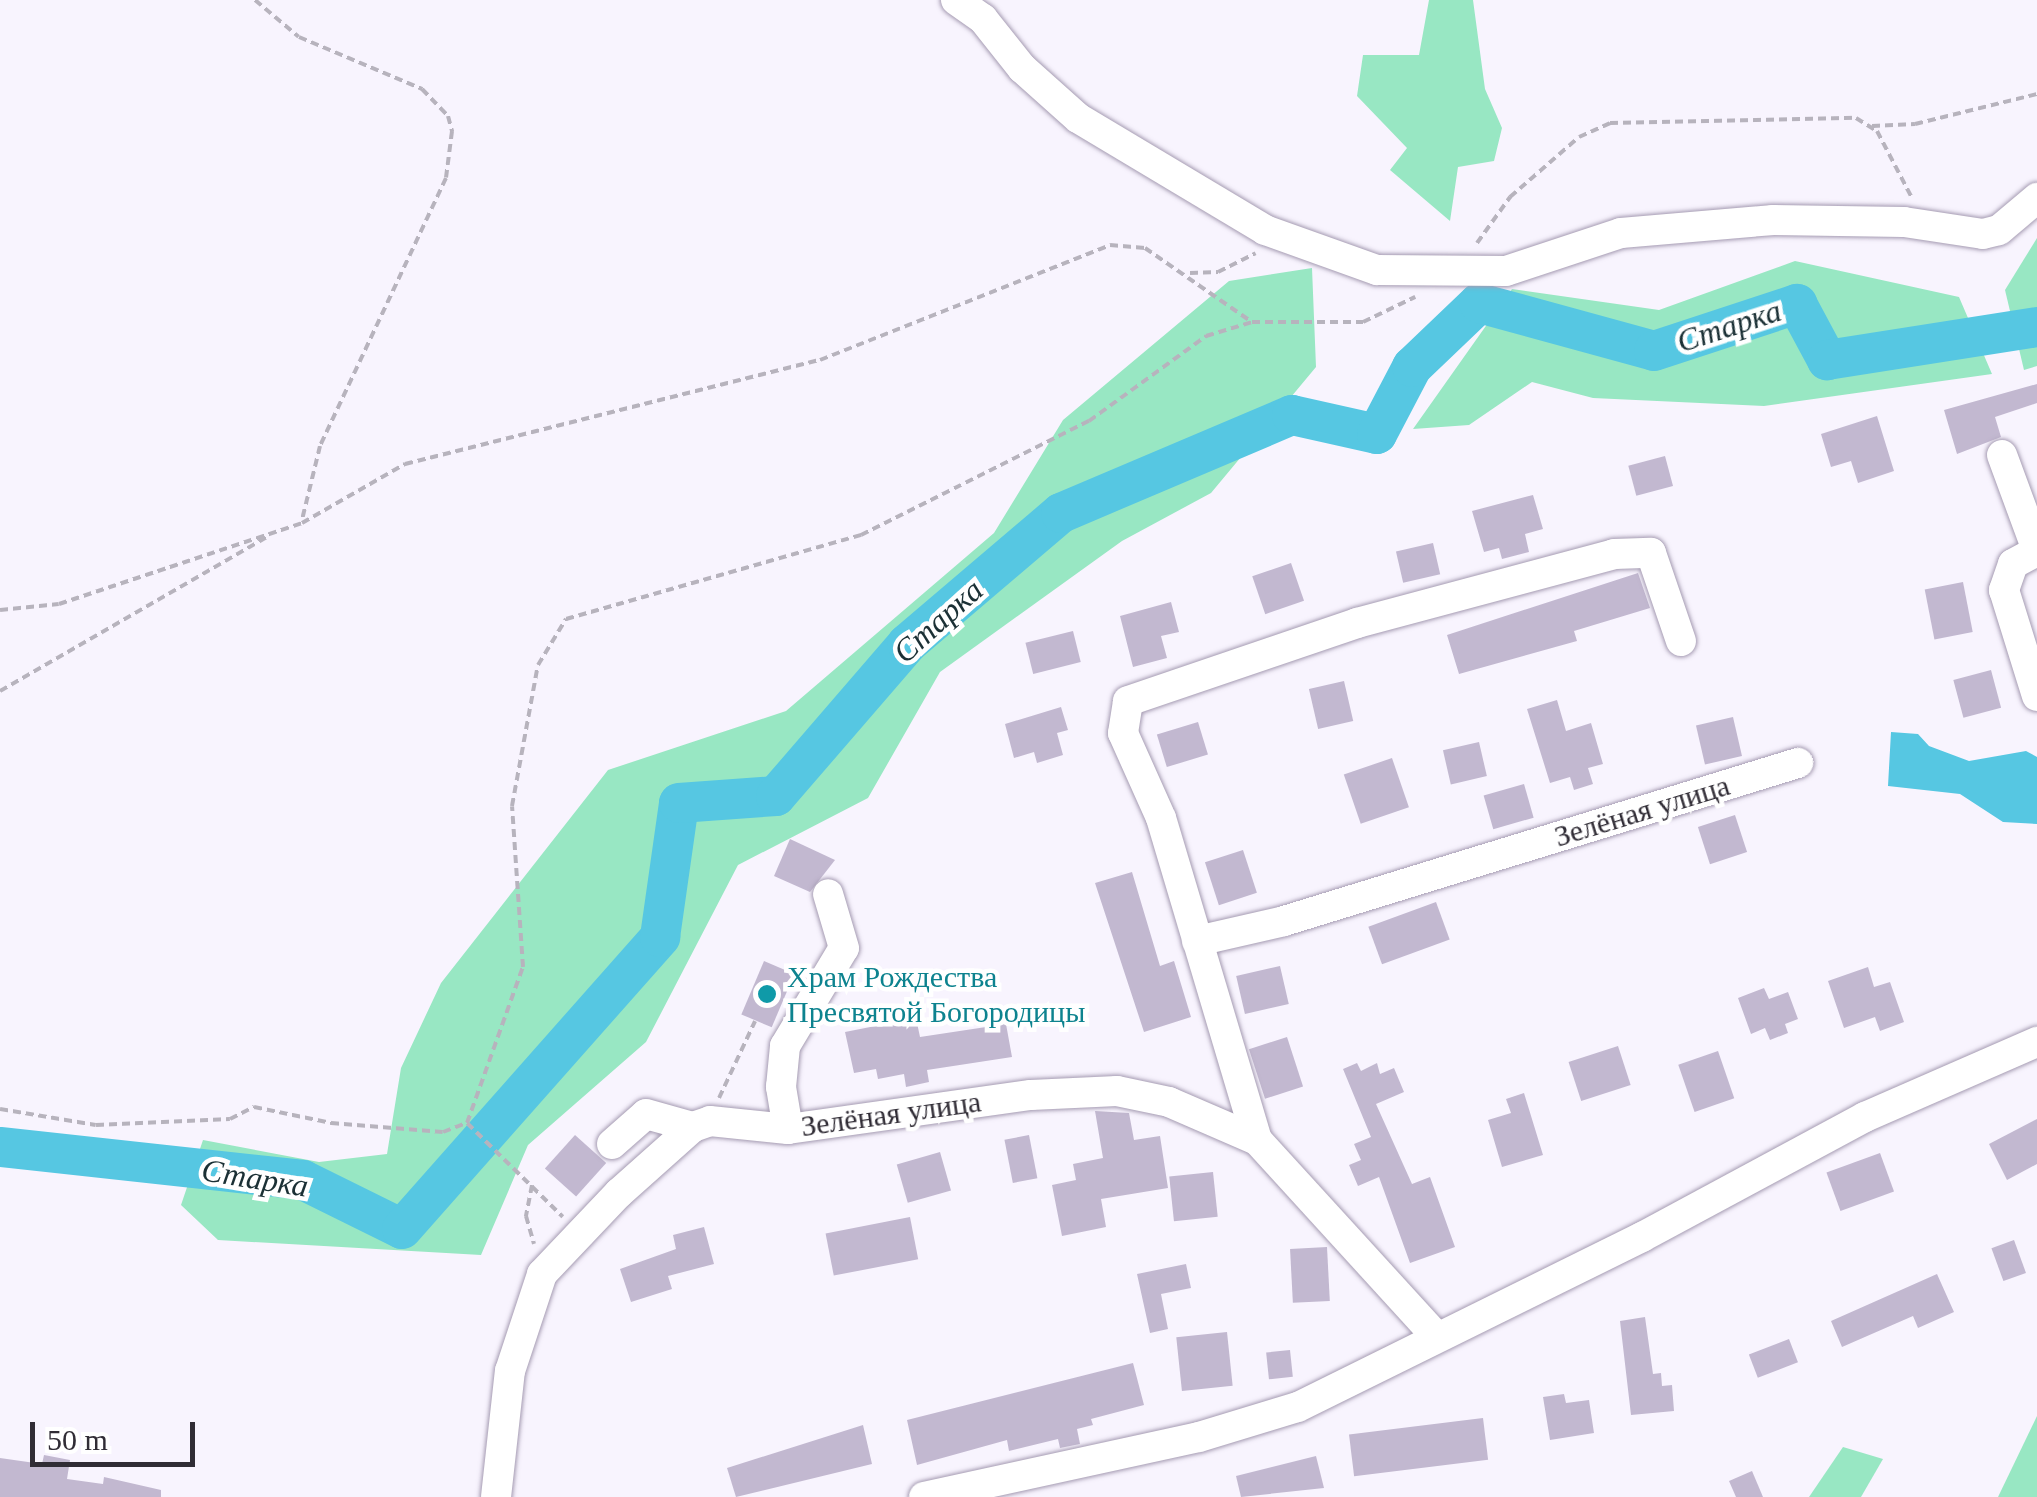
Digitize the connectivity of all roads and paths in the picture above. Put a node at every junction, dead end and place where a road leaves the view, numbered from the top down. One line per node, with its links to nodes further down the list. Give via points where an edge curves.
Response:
1 (255, 0): 12 (path, via 299,37 422,89 448,116 452,132 446,178 320,446)
2 (956, 0): 8 (street, via 983,19 1022,68 1078,118 1266,230 1377,270)
3 (2037, 94): 4 (path, via 1914,124)
4 (1872, 126): 6 (path); 8 (path, via 1842,117 1750,117 1595,128 1510,197)
5 (2037, 198): 6 (street, via 1999,230 1983,234)
6 (1926, 225): 8 (street, via 1773,220 1621,234 1544,263)
7 (1266, 248): 9 (path, via 1218,272)
8 (1462, 271): 10 (path, via 1363,322)
9 (1188, 274): 10 (path); 12 (path, via 1145,248 1110,245 820,360 406,464)
10 (1252, 322): 25 (path, via 1177,352 1089,422 860,535 566,619 538,665 512,806 522,968)
11 (2002, 456): 14 (street)
12 (302, 523): 13 (path)
13 (276, 532): 15 (path, via 59,604); 17 (path)
14 (2037, 550): 18 (street, via 2013,564 2004,590)
15 (0, 610)
16 (1681, 640): 21 (street, via 1651,553 1614,554 1357,623 1128,701 1123,734 1160,818)
17 (0, 691)
18 (2037, 696)
19 (1798, 763): 21 (street, Зелёная улица, via 1284,921)
20 (828, 894): 27 (street, via 844,948 785,1046 781,1087)
21 (1198, 941): 28 (street)
22 (756, 1021): 26 (path)
23 (2037, 1042): 33 (street, via 1865,1117 1642,1237)
24 (0, 1108): 25 (path, via 96,1125 230,1119 254,1108 424,1130)
25 (467, 1123): 30 (path)
26 (702, 1124): 27 (street, Зелёная улица); 29 (street, Зелёная улица, via 646,1114); 31 (street)
27 (788, 1128): 28 (street, Зелёная улица, via 1031,1094 1117,1091 1185,1107)
28 (1257, 1140): 33 (street, Зелёная улица)
29 (612, 1144)
30 (532, 1185): 31 (path); 32 (path, via 526,1216)
31 (578, 1232): 32 (street)
32 (542, 1274): 34 (street, via 510,1371)
33 (1436, 1334): 35 (street, via 1298,1407 1199,1437)
34 (496, 1497)
35 (924, 1497)

